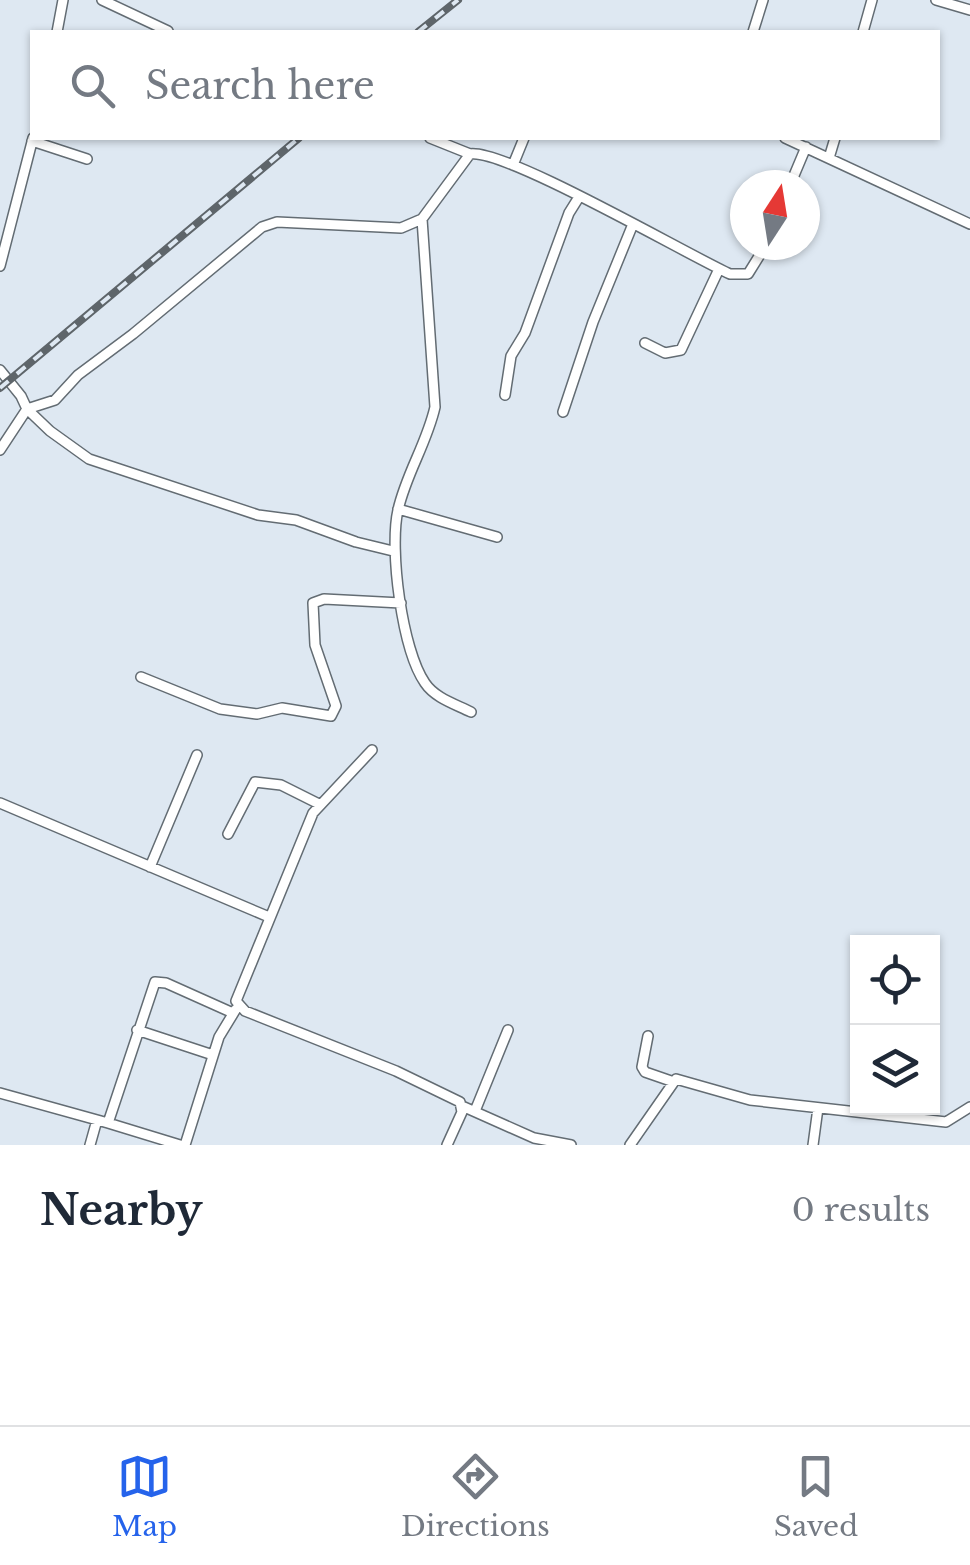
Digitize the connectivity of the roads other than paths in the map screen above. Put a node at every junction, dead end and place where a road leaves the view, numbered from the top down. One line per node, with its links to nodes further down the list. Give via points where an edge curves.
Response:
1 (63, 0): 7 (street)
2 (102, 0): 8 (street)
3 (763, 0): 9 (street)
4 (872, 0): 10 (street)
5 (936, 0): 6 (street)
6 (964, 6)
7 (57, 30)
8 (166, 30)
9 (754, 30)
10 (864, 30)
11 (33, 140): 19 (street); 27 (street)
12 (435, 140): 17 (street)
13 (523, 140): 20 (street)
14 (790, 140): 16 (street)
15 (834, 140): 18 (street)
16 (806, 147): 18 (street); 21 (street)
17 (470, 154): 20 (street); 23 (street)
18 (830, 158): 25 (street)
19 (87, 159)
20 (513, 166): 22 (street)
21 (796, 170)
22 (578, 197): 24 (street); 31 (street, via 512,356)
23 (422, 219): 32 (street, via 400,228 270,223 54,400); 35 (street, via 434,408)
24 (633, 224): 28 (street); 33 (street)
25 (970, 224)
26 (759, 260): 28 (street, via 748,274)
27 (0, 266)
28 (719, 269): 29 (street, via 681,350 665,353)
29 (645, 343)
30 (0, 370): 32 (street)
31 (505, 395)
32 (27, 409): 34 (street); 37 (street, via 89,459)
33 (562, 412)
34 (0, 450)
35 (398, 509): 36 (street); 37 (street)
36 (497, 537)
37 (393, 552): 38 (street)
38 (401, 603): 39 (street, via 312,603 315,645 336,706 331,716 220,709); 40 (street, via 422,679)
39 (141, 677)
40 (471, 712)
41 (372, 750): 44 (street)
42 (198, 755): 46 (street)
43 (0, 803): 46 (street)
44 (319, 804): 45 (street, via 281,785 255,782); 47 (street)
45 (228, 834)
46 (150, 867): 47 (street)
47 (269, 918): 48 (street)
48 (235, 1010): 49 (street, via 160,981 150,988); 52 (street); 55 (street, via 396,1070)
49 (136, 1030): 52 (street); 60 (street)
50 (508, 1030): 58 (street)
51 (648, 1036): 53 (street, via 642,1067)
52 (213, 1055): 62 (street)
53 (671, 1081): 57 (street); 65 (street)
54 (0, 1094): 59 (street)
55 (462, 1106): 58 (street); 63 (street)
56 (970, 1107): 57 (street, via 946,1122)
57 (818, 1108): 66 (street)
58 (475, 1111): 64 (street, via 534,1138)
59 (97, 1120): 60 (street); 61 (street)
60 (108, 1124): 62 (street)
61 (90, 1145)
62 (182, 1145)
63 (447, 1145)
64 (571, 1145)
65 (630, 1145)
66 (812, 1145)

